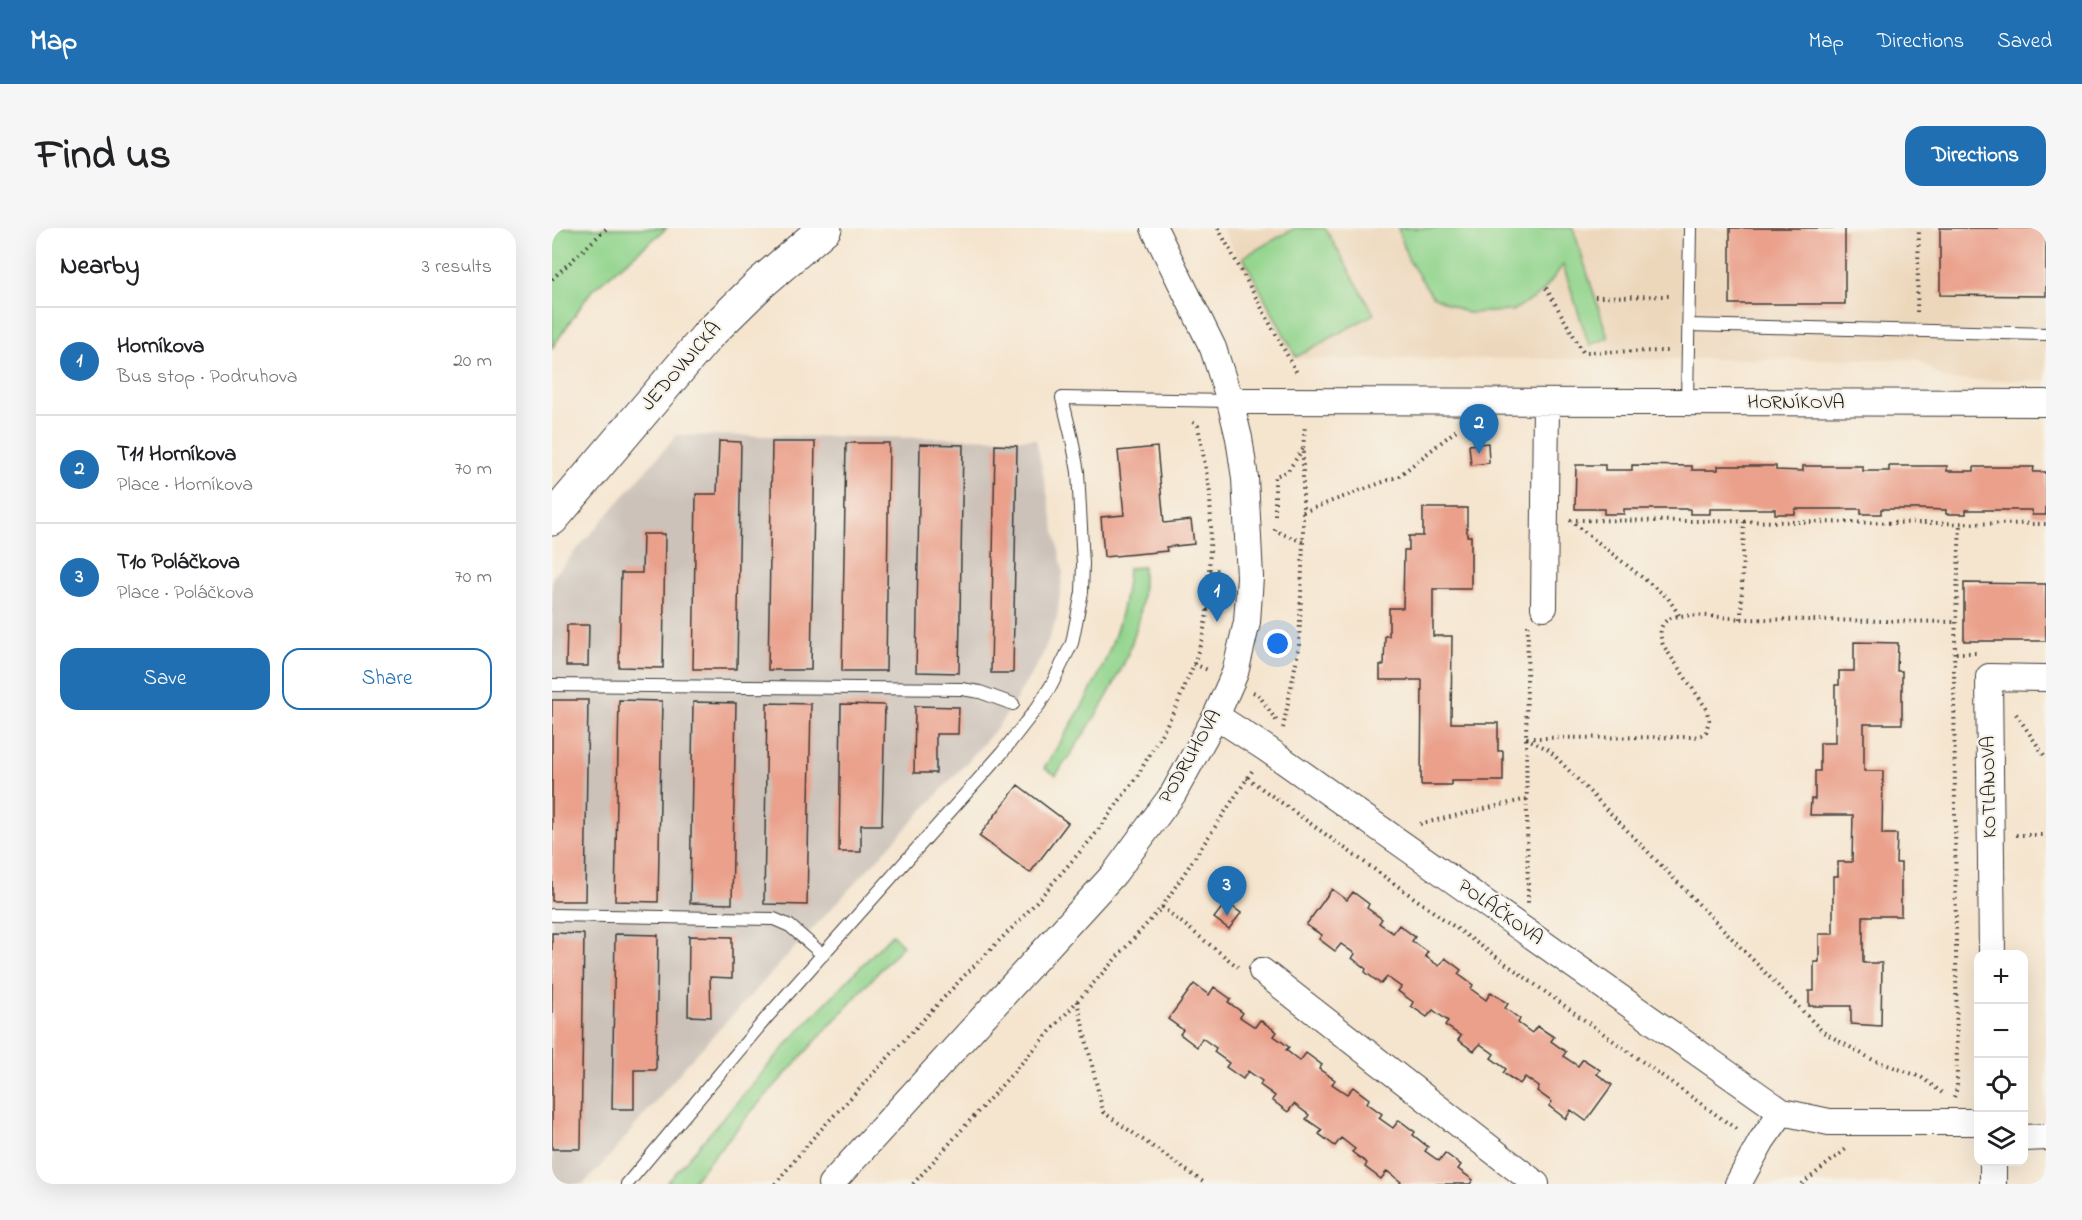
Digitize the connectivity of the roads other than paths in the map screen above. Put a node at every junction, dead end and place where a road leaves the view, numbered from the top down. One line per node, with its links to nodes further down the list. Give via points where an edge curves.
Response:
1 (825, 228): 10 (main road, JEDOVNICKÁ, via 708,335)
2 (1154, 228): 6 (street, PODRUHOVA, via 1213,348)
3 (1690, 228): 4 (lane)
4 (1688, 325): 5 (lane); 8 (lane)
5 (2046, 334)
6 (1230, 401): 7 (street, HORNÍKOVA); 15 (street, PODRUHOVA, via 1245,478 1250,577 1247,622 1235,673); 18 (lane, via 1062,398 1078,472 1083,564 1078,622 1063,664 1039,705 1001,754)
7 (1546, 402): 8 (street, HORNÍKOVA); 11 (street)
8 (1687, 403): 9 (street, HORNÍKOVA)
9 (2046, 404)
10 (552, 519)
11 (1536, 615)
12 (2046, 678): 17 (street, KOTLANOVA, via 1989,677)
13 (552, 685): 14 (lane, via 962,689)
14 (1013, 704)
15 (1216, 716): 20 (street, POLÁČKOVA); 26 (street, PODRUHOVA, via 1173,794 1114,874)
16 (552, 915): 18 (lane, via 774,919 790,926)
17 (1992, 950)
18 (823, 955): 25 (lane)
19 (1262, 971): 27 (street)
20 (1782, 1112): 21 (street, POLÁČKOVA, via 1829,1122); 28 (street)
21 (1974, 1122)
22 (2028, 1137): 23 (street)
23 (2046, 1137)
24 (1993, 1166): 29 (street)
25 (627, 1184)
26 (831, 1184)
27 (1536, 1184)
28 (1738, 1184)
29 (1993, 1184)

